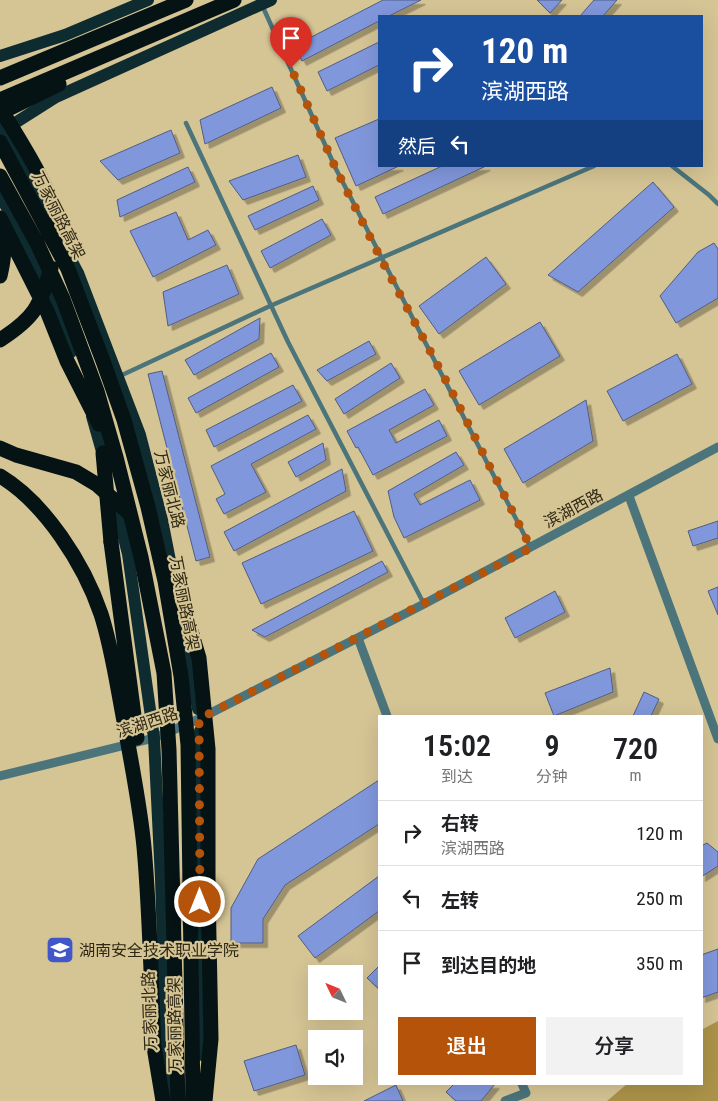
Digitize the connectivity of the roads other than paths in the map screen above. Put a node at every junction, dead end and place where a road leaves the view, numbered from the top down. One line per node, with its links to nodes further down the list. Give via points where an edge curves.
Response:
1 (148, 0): 7 (main road, via 65,35)
2 (234, 0): 6 (highway)
3 (181, 2): 5 (highway)
4 (267, 2): 14 (main road, via 56,97); 22 (lane, via 336,169)
5 (89, 40): 8 (highway); 9 (highway)
6 (128, 46): 10 (highway); 12 (highway)
7 (0, 56)
8 (0, 67)
9 (0, 78)
10 (0, 100)
11 (0, 108): 25 (highway, bridge, via 41,178 57,223 54,260 45,290 34,312 22,326)
12 (0, 113)
13 (186, 123): 24 (lane)
14 (1, 132): 36 (main road, 万家丽北路, via 78,273 140,435 162,520); 45 (highway, 万家丽路高架, bridge, via 68,268 103,362 124,420 165,581 181,676 188,745)
15 (592, 167): 22 (lane)
16 (673, 167): 19 (lane)
17 (0, 176): 29 (highway, 万家丽路高架, bridge, via 38,243 63,299 97,391)
18 (0, 195): 29 (main road, 万家丽北路, via 43,274)
19 (718, 204)
20 (0, 218): 29 (highway, bridge, via 47,312)
21 (0, 227): 23 (highway, via 5,257)
22 (381, 259): 24 (lane); 32 (lane)
23 (0, 276)
24 (270, 306): 26 (lane); 33 (lane)
25 (0, 340)
26 (119, 376)
27 (718, 447): 31 (street, 滨湖西路)
28 (0, 448): 46 (highway, bridge, via 76,472 122,505 147,530 179,591 188,616 199,658 208,750 211,1040)
29 (109, 455): 37 (main road, 万家丽北路, via 128,554); 40 (highway, bridge, via 111,542 141,772); 44 (highway, 万家丽路高架, bridge, via 141,557 164,673)
30 (0, 476): 40 (highway, bridge, via 37,506 58,532 82,572 100,613 119,692)
31 (628, 496): 32 (street, 滨湖西路); 38 (street)
32 (531, 548): 33 (street, 滨湖西路)
33 (424, 604): 34 (street, 滨湖西路)
34 (358, 638): 35 (street); 36 (street, 滨湖西路)
35 (387, 715)
36 (199, 719): 37 (street, 滨湖西路); 46 (main road, 万家丽北路)
37 (154, 738): 39 (street, 滨湖西路); 43 (main road, 万家丽北路)
38 (718, 739)
39 (0, 776)
40 (144, 847): 42 (highway, bridge, via 154,1047)
41 (522, 1085): 47 (street, via 526,1093)
42 (163, 1101)
43 (168, 1101)
44 (178, 1101)
45 (193, 1101)
46 (205, 1101)
47 (505, 1101)

